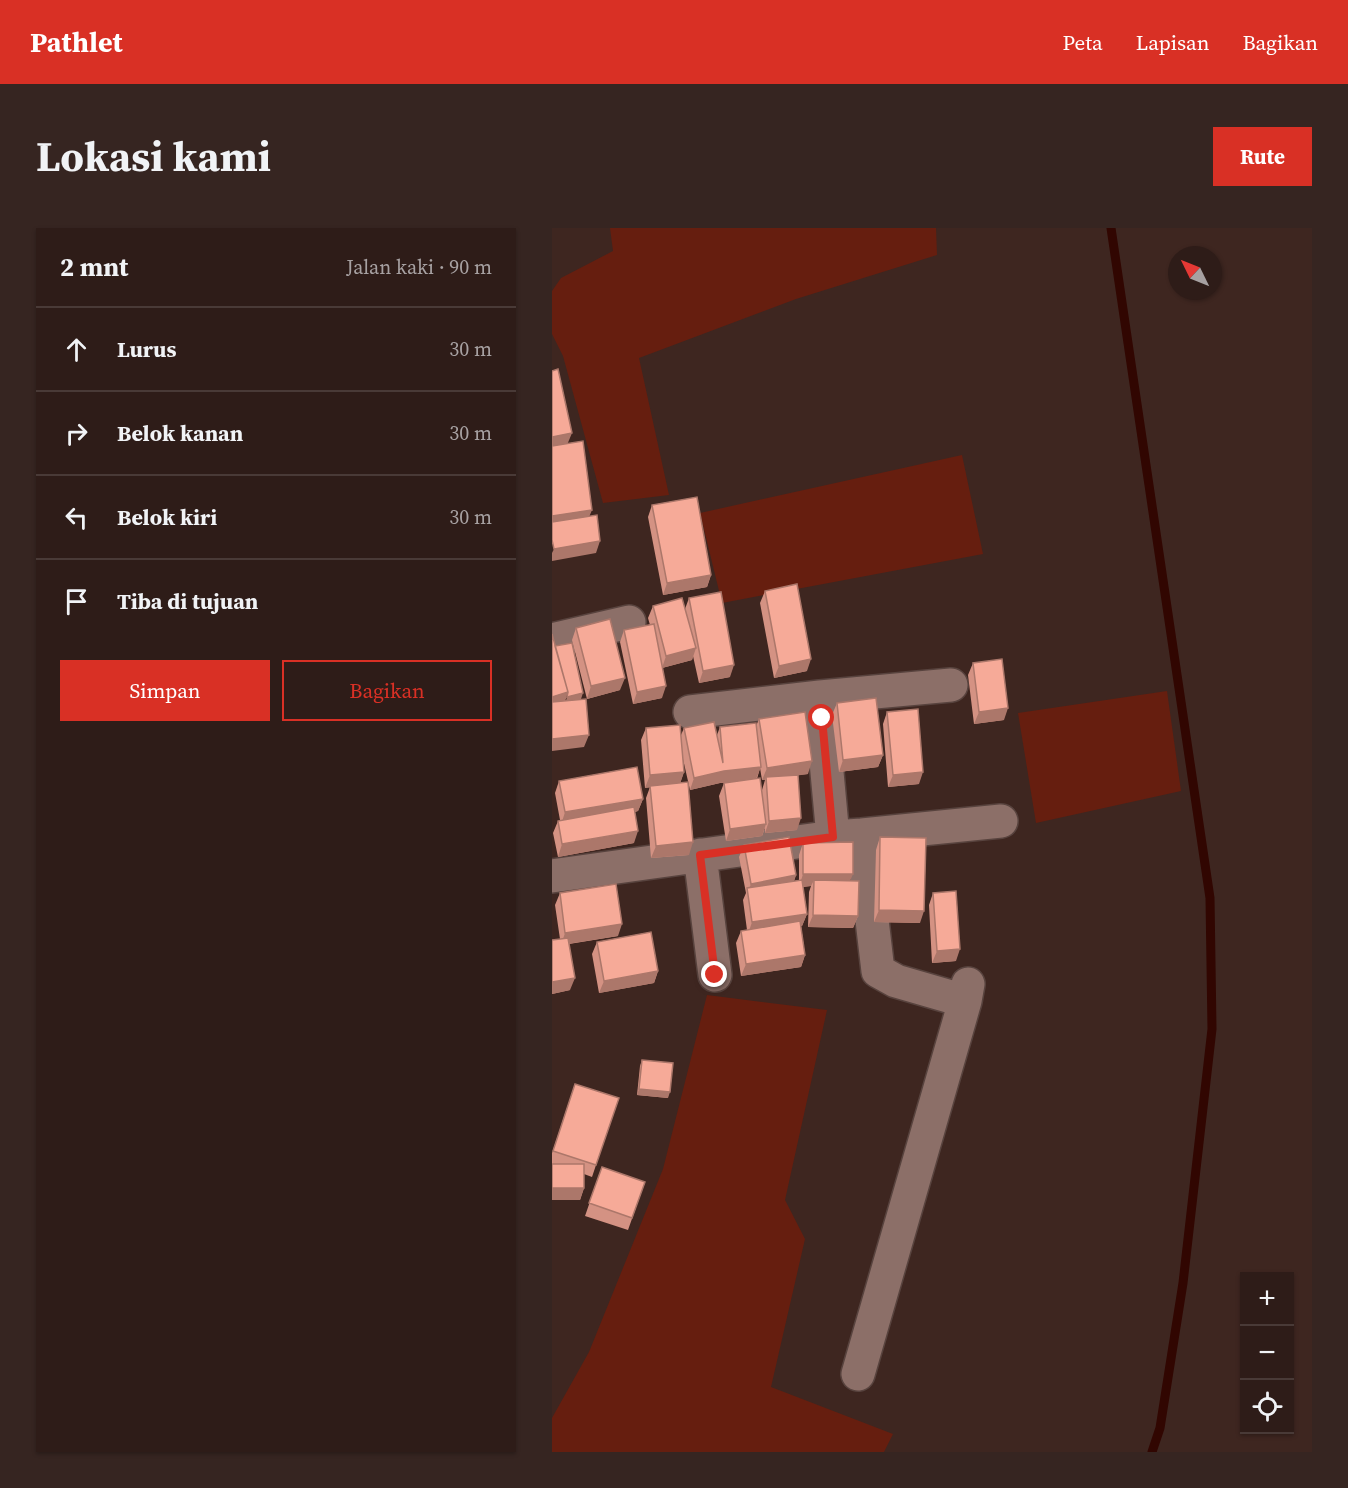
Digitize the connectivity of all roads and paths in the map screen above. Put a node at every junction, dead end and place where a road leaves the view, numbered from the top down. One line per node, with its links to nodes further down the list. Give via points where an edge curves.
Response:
1 (629, 622): 2 (street)
2 (552, 640)
3 (951, 685): 4 (street)
4 (820, 697): 5 (street); 7 (street)
5 (690, 712)
6 (1001, 821): 7 (street)
7 (847, 836): 8 (street); 11 (street, via 878,971 896,981 966,993)
8 (700, 855): 9 (street); 10 (street)
9 (552, 876)
10 (715, 975)
11 (858, 1374)

